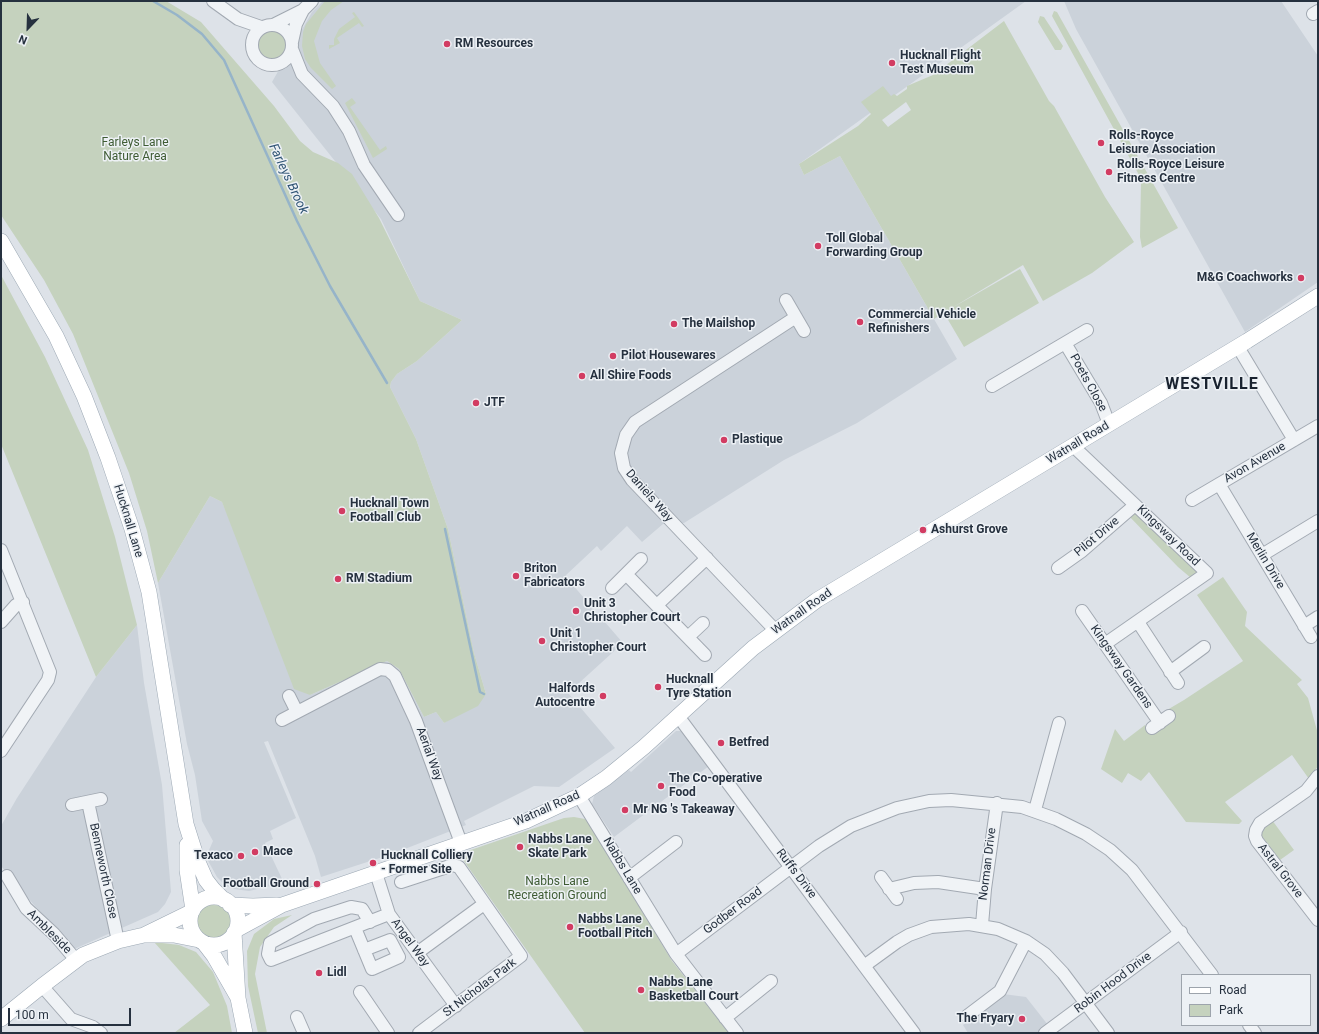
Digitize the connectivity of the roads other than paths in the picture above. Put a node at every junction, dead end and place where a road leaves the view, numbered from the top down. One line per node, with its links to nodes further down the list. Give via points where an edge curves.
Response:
1 (213, 1): 4 (street)
2 (312, 1): 3 (street)
3 (303, 10): 5 (street); 7 (street, via 296,24)
4 (238, 19): 6 (street); 8 (street)
5 (274, 24): 6 (street); 7 (street, via 287,30)
6 (261, 27): 8 (street, via 253,38)
7 (292, 46): 9 (street, via 285,61); 10 (street)
8 (253, 51): 9 (street, via 256,57 266,64)
9 (279, 64): 10 (street)
10 (302, 74): 11 (street, via 333,106 364,165)
11 (398, 215)
12 (1, 241): 66 (main road, Hucknall Lane, via 56,336 84,396 132,529 149,592)
13 (1318, 296): 19 (main road, Watnall Road)
14 (786, 300): 15 (street)
15 (796, 317): 17 (street); 31 (street, Daniels Way, via 642,416 631,427 624,441 622,459 627,473)
16 (1087, 330): 18 (street, Poets Close)
17 (804, 331)
18 (1065, 343): 20 (street, Poets Close); 21 (street, Poets Close, via 1100,403)
19 (1238, 346): 21 (main road, Watnall Road); 23 (street)
20 (992, 386)
21 (1109, 424): 24 (main road, Watnall Road)
22 (1318, 426): 23 (street, Avon Avenue)
23 (1294, 440): 25 (street, Avon Avenue)
24 (1073, 446): 27 (street, Kingsway Road); 44 (main road, Watnall Road, via 839,586)
25 (1219, 484): 26 (street, Avon Avenue); 30 (street, Merlin Drive)
26 (1191, 501)
27 (1135, 505): 33 (street, Pilot Drive, via 1082,551); 41 (street, Kingsway Road, via 1207,573)
28 (1318, 521): 30 (street)
29 (1, 550): 36 (street)
30 (1262, 555): 43 (street, Merlin Drive)
31 (707, 558): 37 (street); 44 (street, Daniels Way)
32 (641, 559): 34 (street)
33 (1058, 568)
34 (626, 574): 35 (street); 37 (street)
35 (612, 588)
36 (23, 602): 40 (street, via 16,605); 58 (street, via 48,666 49,676)
37 (657, 605): 45 (street)
38 (1082, 611): 47 (street, Kingsway Gardens)
39 (1318, 617): 43 (street)
40 (1, 622)
41 (1138, 622): 47 (street, Kingsway Road); 50 (street)
42 (703, 623): 45 (street)
43 (1304, 626): 46 (street, Merlin Drive)
44 (775, 630): 54 (main road, Watnall Road)
45 (688, 637): 49 (street)
46 (1311, 637)
47 (1105, 644): 56 (street, Kingsway Gardens)
48 (1201, 653): 50 (street)
49 (705, 655)
50 (1170, 672): 51 (street)
51 (1178, 683)
52 (289, 696): 53 (street)
53 (297, 712): 55 (street); 68 (street, Aerial Way, via 380,669 388,670 395,676 416,721)
54 (678, 716): 60 (main road, Watnall Road, via 622,766); 69 (street, Ruffs Drive)
55 (282, 720)
56 (1160, 722)
57 (1059, 723): 65 (street)
58 (1, 751)
59 (1318, 776): 83 (street, Astral Grove, via 1306,791 1260,823 1255,836)
60 (579, 796): 68 (main road, Watnall Road, via 526,821); 72 (street, Nabbs Lane)
61 (101, 799): 62 (street)
62 (88, 802): 64 (street); 90 (street, Benneworth Close)
63 (997, 803): 65 (street, Godber Road); 69 (street, Godber Road, via 929,801 897,808 851,826); 76 (street, Norman Drive)
64 (72, 805)
65 (1035, 810): 88 (street, Godber Road, via 1086,834 1110,850 1132,870)
66 (186, 824): 78 (main road, Hucknall Lane, via 204,877 212,890); 81 (main road, Hucknall Lane, via 187,870)
67 (676, 842): 72 (street)
68 (461, 843): 70 (main road, Watnall Road)
69 (790, 867): 95 (street, Godber Road); 97 (street, Ruffs Drive)
70 (376, 873): 80 (main road, Watnall Road); 82 (street, Angel Way)
71 (881, 877): 75 (street)
72 (629, 878): 95 (street, Nabbs Lane)
73 (401, 882): 79 (street, via 453,865 459,867)
74 (6, 883): 96 (street, Ambleside, via 26,908 54,934)
75 (889, 889): 76 (street, via 914,883 938,882); 77 (street)
76 (985, 889): 85 (street, Norman Drive)
77 (897, 899)
78 (227, 902): 80 (main road, Watnall Road, via 253,906); 81 (main road, via 212,897 204,899); 87 (main road, via 237,917)
79 (484, 904): 94 (street); 104 (street, St Nicholas Park, via 521,956)
80 (282, 905): 87 (main road, Watnall Road)
81 (192, 911): 89 (main road); 92 (main road, via 190,927 193,934)
82 (389, 914): 84 (street); 94 (street, Angel Way)
83 (1318, 920)
84 (370, 922): 86 (street); 86 (street, via 362,909 351,907 314,919 270,943 268,954 271,960)
85 (982, 925): 91 (street); 97 (street, via 942,925 919,931 896,942)
86 (355, 928): 93 (street)
87 (235, 932): 92 (main road, via 221,944); 102 (main road)
88 (1180, 932): 98 (street, Godber Road); 103 (street, Robin Hood Drive)
89 (144, 935): 90 (main road); 92 (main road, via 174,935)
90 (118, 940): 96 (main road)
91 (1026, 941): 103 (street, via 1054,962); 105 (street, via 1000,991)
92 (202, 942): 102 (main road, via 214,956)
93 (364, 950)
94 (417, 953): 104 (street, Angel Way)
95 (676, 954): 107 (street, Nabbs Lane)
96 (76, 960): 100 (main road)
97 (864, 966): 115 (street, Ruffs Drive)
98 (1211, 974)
99 (771, 981): 107 (street)
100 (42, 986): 108 (main road); 109 (street, via 72,1019)
101 (360, 992): 112 (street)
102 (238, 998): 110 (main road)
103 (1086, 1003): 116 (street, Robin Hood Drive); 117 (street)
104 (456, 1006): 113 (street, St Nicholas Park)
105 (966, 1016)
106 (296, 1017): 111 (street)
107 (725, 1018): 114 (street, Nabbs Lane)
108 (1, 1019)
109 (101, 1033)
110 (245, 1033)
111 (304, 1033)
112 (388, 1033)
113 (419, 1033)
114 (737, 1033)
115 (914, 1033)
116 (1045, 1033)
117 (1108, 1033)

